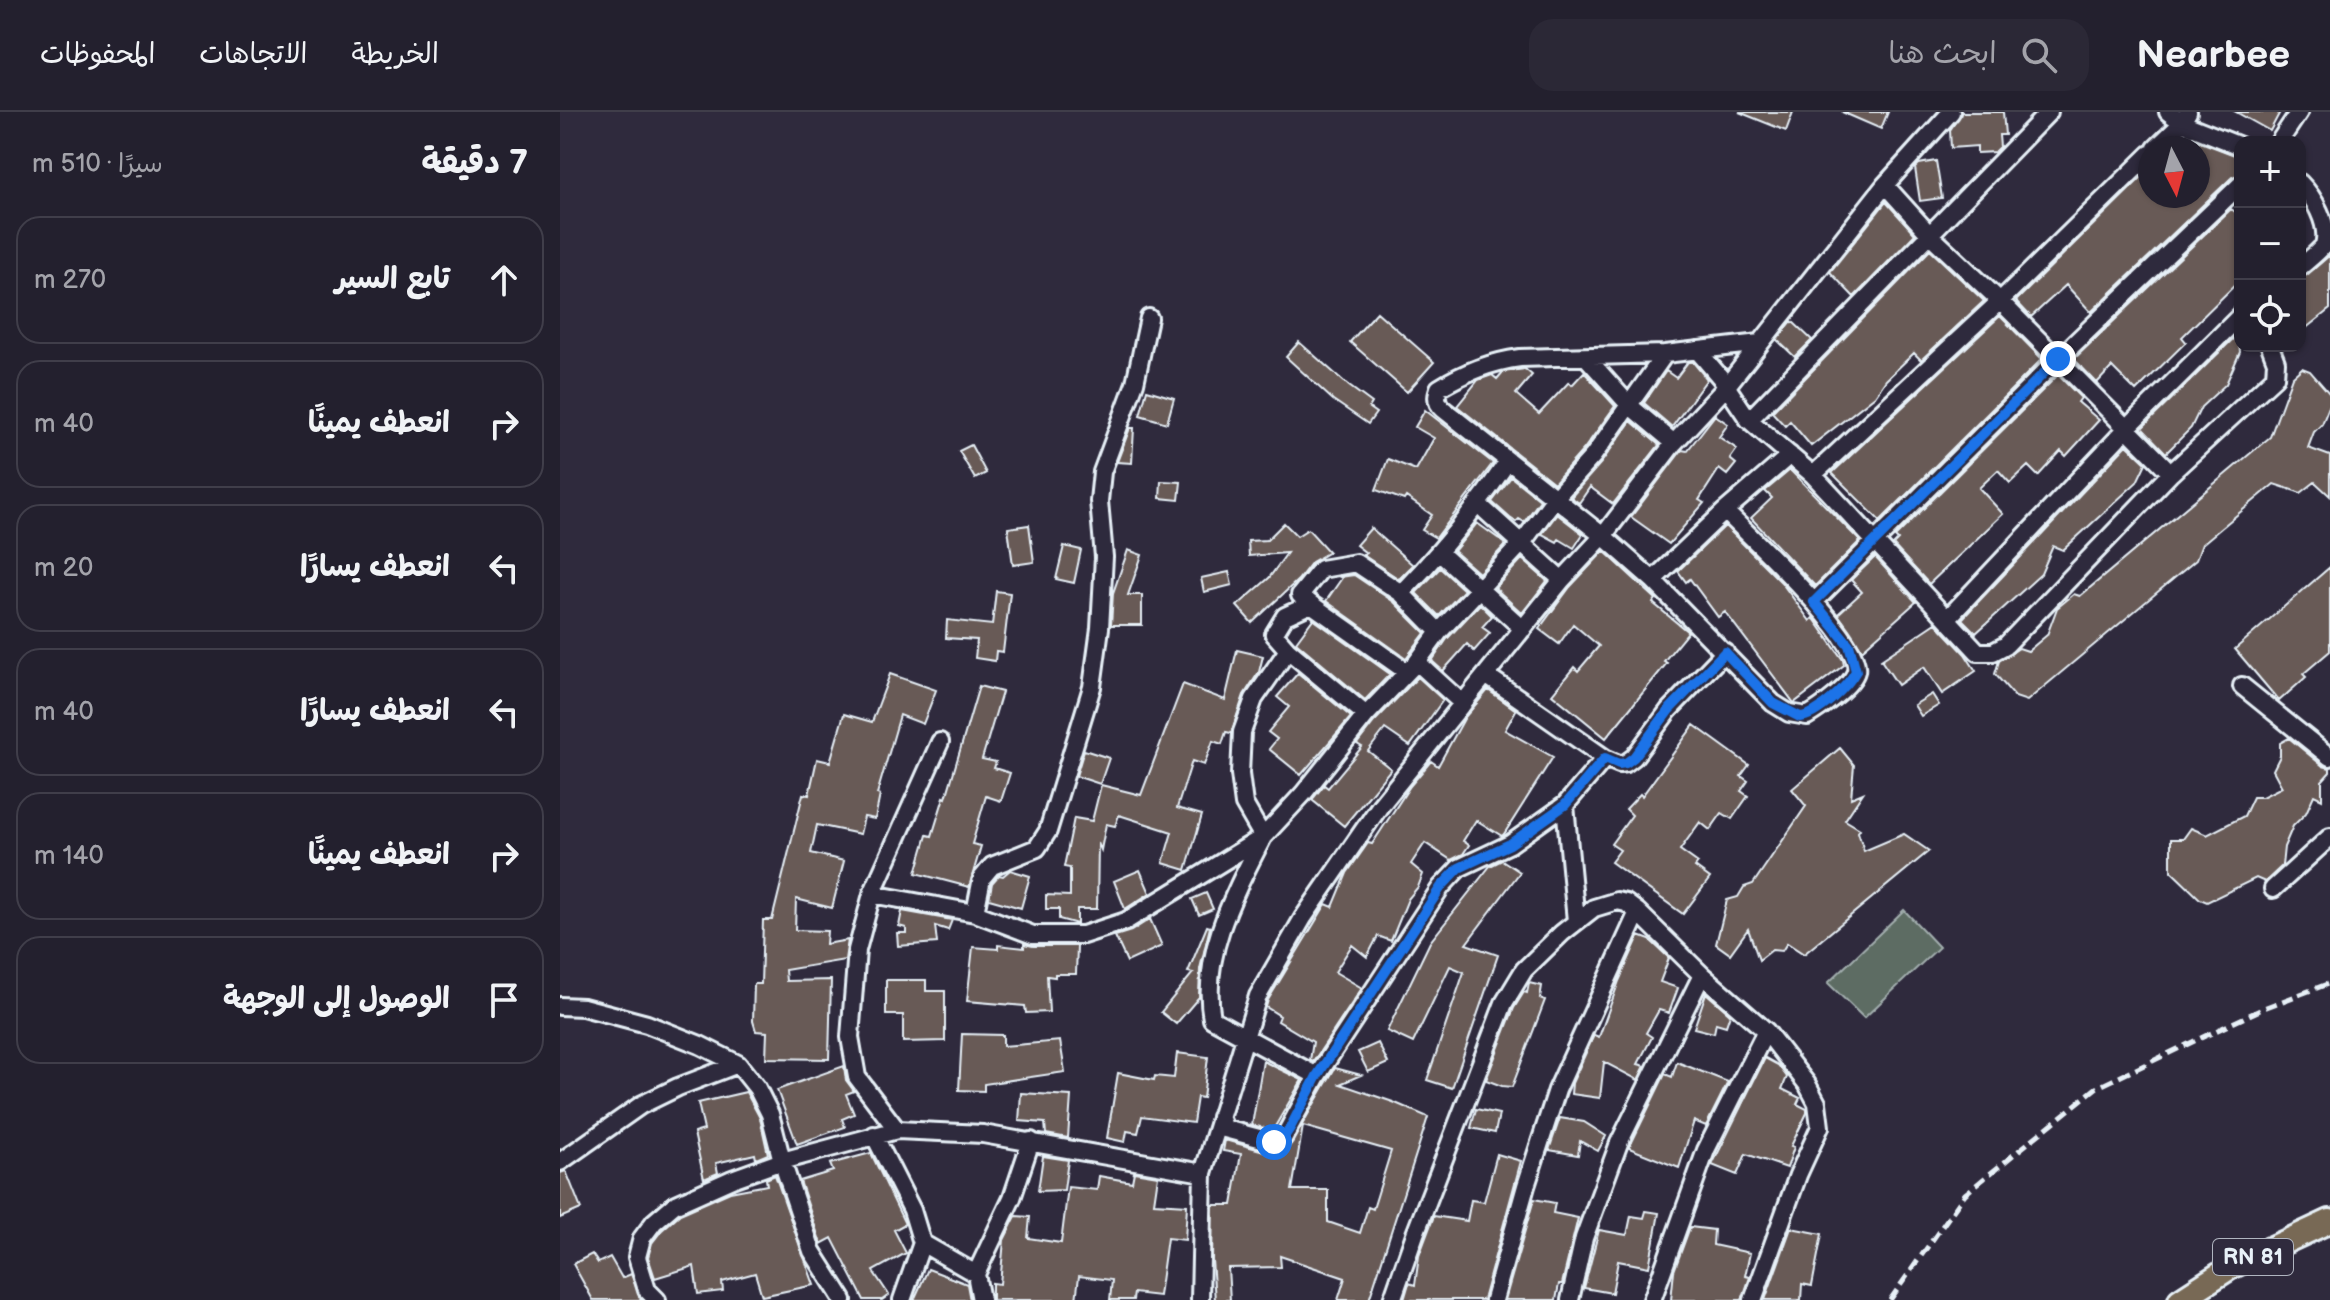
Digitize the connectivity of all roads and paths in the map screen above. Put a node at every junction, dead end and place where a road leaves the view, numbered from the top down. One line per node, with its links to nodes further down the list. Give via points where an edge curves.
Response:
1 (1951, 112): 10 (street)
2 (2049, 112): 13 (street)
3 (2168, 112): 5 (street)
4 (2299, 112): 7 (street)
5 (2185, 118): 6 (street); 8 (street)
6 (2168, 136)
7 (2283, 136)
8 (2234, 143)
9 (2138, 166): 15 (street)
10 (1885, 185): 13 (street); 18 (street)
11 (2234, 191): 23 (street)
12 (2306, 191): 14 (street, via 2323,213 2327,232 2325,243)
13 (1931, 236): 15 (street); 26 (street)
14 (2306, 261)
15 (2000, 301): 23 (street); 32 (street)
16 (1149, 318): 65 (street, via 1135,383 1102,472 1104,557 1092,687 1048,831 1037,848 992,866 982,878)
17 (2234, 322): 27 (street)
18 (1760, 343): 19 (street); 24 (street)
19 (1697, 350): 21 (street); 24 (street)
20 (2272, 352): 31 (street, via 2275,377)
21 (1665, 354): 22 (street); 25 (street)
22 (1586, 357): 25 (street); 30 (street, via 1497,361 1439,388 1438,405)
23 (2058, 359): 27 (street); 37 (street)
24 (1726, 387): 26 (street); 28 (street)
25 (1630, 406): 28 (street); 33 (street)
26 (1749, 420): 29 (street)
27 (2127, 428): 31 (street); 46 (street)
28 (1674, 443): 36 (street)
29 (1790, 455): 32 (street); 35 (street)
30 (1508, 461): 33 (street); 34 (street)
31 (2171, 473): 46 (street, via 2000,650 1978,652)
32 (1813, 475): 37 (street)
33 (1555, 498): 36 (street); 38 (street)
34 (1479, 505): 38 (street); 39 (street)
35 (1725, 511): 41 (street); 44 (street)
36 (1603, 536): 40 (street); 41 (street)
37 (1876, 540): 44 (street); 46 (street)
38 (1522, 543): 40 (street); 42 (street)
39 (1440, 553): 42 (street); 43 (street)
40 (1562, 580): 47 (street)
41 (1653, 580): 50 (street)
42 (1480, 587): 47 (street); 48 (street)
43 (1401, 593): 45 (street, via 1356,563 1326,567 1314,577 1300,595); 48 (street)
44 (1814, 602): 50 (street, via 1849,645 1856,671 1850,683 1813,713 1800,717 1773,703)
45 (1311, 604): 49 (street, via 1285,616 1274,634); 51 (street)
46 (1947, 619)
47 (1523, 629): 52 (street)
48 (1439, 632): 51 (street)
49 (1288, 650): 55 (street); 60 (street, via 1254,699 1242,732 1244,804)
50 (1725, 652): 58 (street, via 1669,710 1634,757 1619,764)
51 (1412, 667): 54 (street); 55 (street)
52 (1487, 676): 54 (street); 58 (street)
53 (2242, 686): 57 (street)
54 (1463, 704): 70 (street, via 1380,806 1303,918 1258,996)
55 (1366, 715): 60 (street)
56 (940, 742): 63 (street)
57 (2330, 757)
58 (1605, 758): 59 (street)
59 (1565, 805): 66 (street); 72 (street, via 1510,844 1459,868 1441,887)
60 (1263, 837): 65 (street, via 1126,921 1083,935 1033,935); 70 (street, via 1227,910 1208,998 1212,1019)
61 (2330, 837): 62 (street)
62 (2273, 889)
63 (872, 894): 65 (street); 74 (street, via 857,950 850,1037 857,1077)
64 (1638, 912): 66 (street, via 1617,901); 67 (street); 89 (street, via 1557,1090)
65 (975, 913)
66 (1576, 921): 88 (street, via 1524,970 1504,1003)
67 (1702, 975): 69 (street); 90 (street, via 1619,1143 1584,1238)
68 (560, 1006): 71 (street, via 647,1024)
69 (1766, 1031): 91 (street, via 1706,1150); 92 (street, via 1807,1084 1817,1103 1820,1127)
70 (1245, 1035): 72 (street); 73 (street)
71 (738, 1064): 77 (street, via 770,1114); 78 (street, via 641,1105)
72 (1317, 1076): 73 (street, via 1279,1141 1225,1129)
73 (1220, 1117): 79 (street)
74 (897, 1130): 75 (street); 76 (street)
75 (874, 1135): 77 (street); 81 (street, via 912,1210)
76 (1031, 1141): 79 (street); 82 (street, via 1012,1198)
77 (782, 1161): 83 (street, via 674,1205 654,1222 637,1257 647,1290); 84 (street, via 812,1251)
78 (560, 1162)
79 (1203, 1173): 87 (street)
80 (2330, 1221): 93 (main road, RN 81, via 2231,1267)
81 (922, 1243): 82 (street); 85 (street)
82 (976, 1274): 86 (street)
83 (657, 1300)
84 (843, 1300)
85 (902, 1300)
86 (981, 1300)
87 (1200, 1300)
88 (1392, 1300)
89 (1494, 1300)
90 (1570, 1300)
91 (1652, 1300)
92 (1753, 1300)
93 (2180, 1300)

